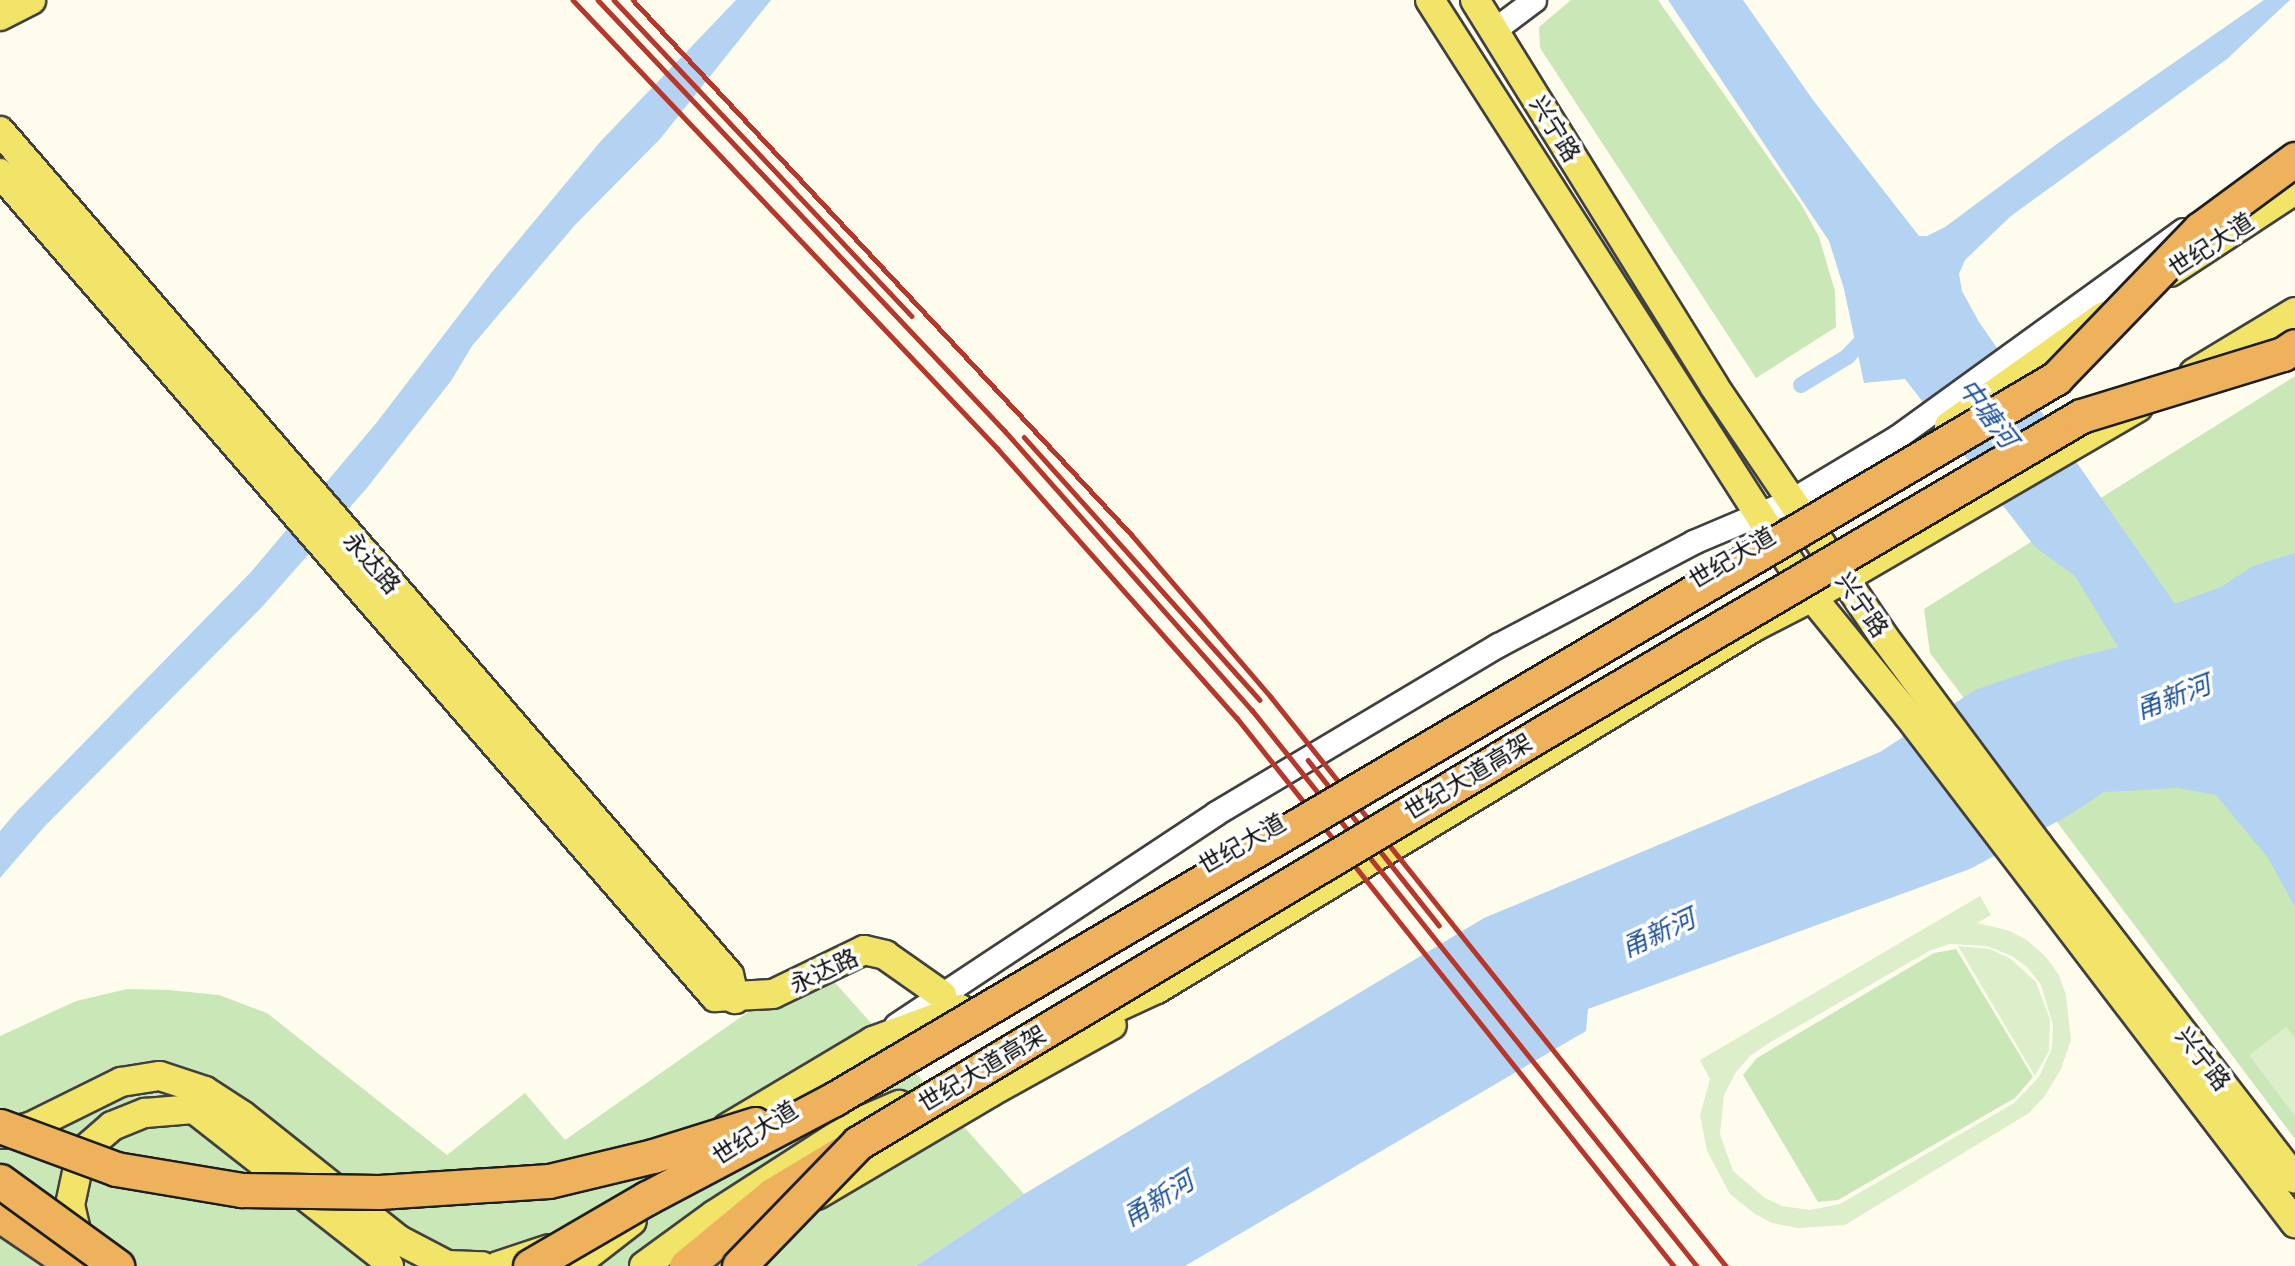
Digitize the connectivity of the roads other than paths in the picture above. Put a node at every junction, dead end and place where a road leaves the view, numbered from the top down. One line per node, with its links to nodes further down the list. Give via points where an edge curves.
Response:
1 (31, 0): 5 (main road)
2 (1430, 0): 18 (main road, 兴宁路)
3 (1475, 0): 6 (main road, 兴宁路)
4 (1534, 0): 6 (street)
5 (0, 16)
6 (1494, 30): 17 (main road, 兴宁路, via 1714,386)
7 (0, 131): 16 (main road, 永达路)
8 (2295, 146): 17 (street)
9 (2295, 159): 14 (highway, 世纪大道高架, bridge, via 2200,229)
10 (0, 173): 16 (main road, 永达路)
11 (2295, 190): 14 (main road, 世纪大道)
12 (2295, 312): 15 (main road)
13 (2295, 346): 15 (highway, 世纪大道高架, bridge)
14 (2056, 363): 17 (main road, 世纪大道, via 1926,444); 24 (highway, 世纪大道高架, bridge)
15 (2092, 422): 19 (main road, 世纪大道, via 1987,493); 27 (highway, 世纪大道高架, bridge, via 1549,729)
16 (296, 495): 23 (main road, 永达路, via 729,975 736,999 773,994 864,950 885,954)
17 (1796, 509): 18 (main road, 世纪大道); 19 (main road, 兴宁路)
18 (1765, 525): 20 (main road, 兴宁路); 23 (main road, 世纪大道); 23 (street, via 1693,542 1498,645 1216,813)
19 (1844, 579): 20 (main road, 世纪大道); 21 (main road, 兴宁路)
20 (1812, 597): 21 (main road, 兴宁路); 22 (main road, 世纪大道, via 1754,627)
21 (1919, 708): 29 (main road, 兴宁路)
22 (1157, 989): 32 (main road, via 1121,1021 990,1092 790,1212); 42 (main road, 世纪大道, via 857,1123)
23 (951, 1002): 39 (main road, via 873,1041 694,1150 635,1188 570,1239); 41 (main road, 世纪大道, via 713,1159)
24 (834, 1100): 25 (highway, bridge, via 653,1156 549,1181 379,1192 242,1190 116,1169); 40 (highway, bridge, via 647,1198)
25 (15, 1126): 26 (main road, bridge); 38 (main road, via 121,1082 160,1076 205,1091 242,1115 399,1240 447,1265)
26 (0, 1135)
27 (858, 1143): 32 (highway, bridge); 43 (highway, bridge, via 772,1195)
28 (0, 1181): 36 (highway, bridge)
29 (2289, 1191)
30 (0, 1215): 34 (highway)
31 (0, 1224): 33 (main road)
32 (720, 1264)
33 (53, 1266)
34 (75, 1266)
35 (94, 1266): 37 (main road, bridge, via 77,1235 70,1205 78,1168 89,1146 112,1126 145,1112 194,1109)
36 (117, 1266)
37 (389, 1266)
38 (482, 1266)
39 (498, 1266)
40 (530, 1266)
41 (574, 1266)
42 (644, 1266)
43 (686, 1266)

